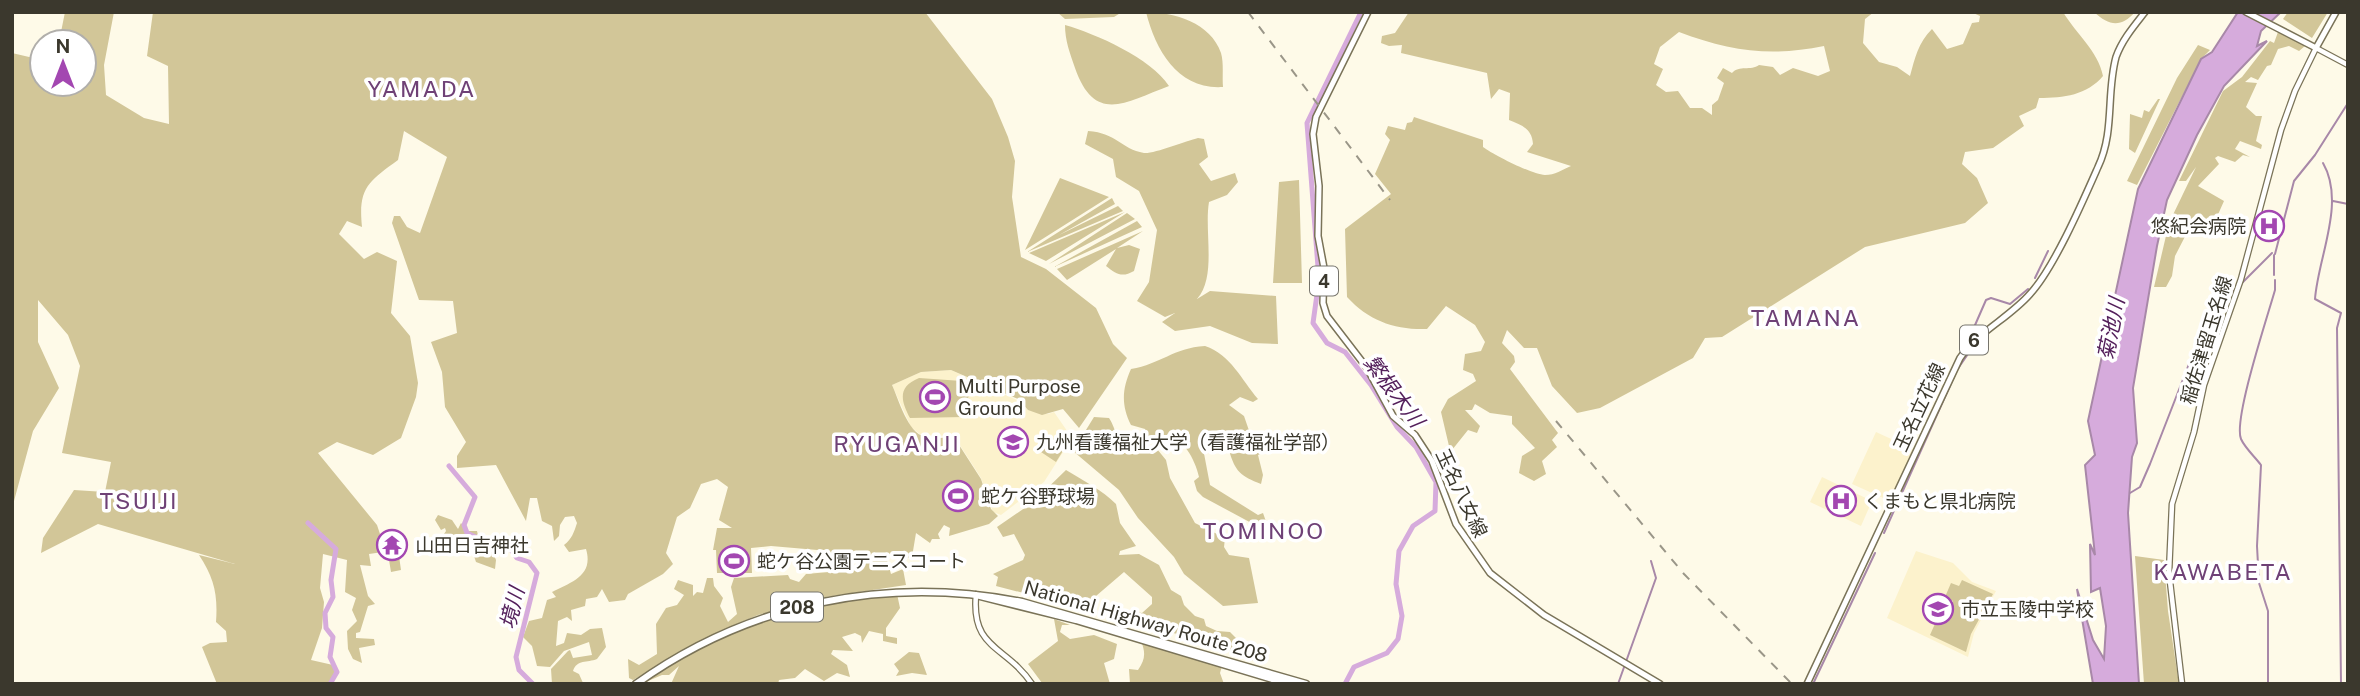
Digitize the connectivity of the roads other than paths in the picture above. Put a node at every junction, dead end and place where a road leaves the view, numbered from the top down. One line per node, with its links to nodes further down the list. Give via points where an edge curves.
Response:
1 (1368, 12): 12 (main road, 玉名八女線 / 4, via 1316,117 1313,134 1324,310 1367,368 1393,416 1415,435 1432,461 1456,524 1490,573 1544,615)
2 (2145, 12): 13 (main road, 玉名立花線 / 6, via 2116,58 2104,154 2048,268 2027,297 1974,340 1960,358)
3 (2246, 12): 5 (main road)
4 (2336, 12): 5 (main road)
5 (2314, 47): 6 (main road); 14 (main road, 稲佐津留玉名線, via 2281,130 2172,504 2169,573)
6 (2348, 65)
7 (976, 595): 8 (highway, National Highway Route 208 / 208, via 898,590 796,607 739,625 672,657); 9 (main road, via 974,615 979,631 1019,666); 10 (highway, National Highway Route 208 / 208); 11 (highway, National Highway Route 208 / 208, via 1077,615)
8 (635, 684)
9 (1032, 684)
10 (1289, 684)
11 (1306, 684)
12 (1660, 684)
13 (1807, 684)
14 (2182, 684)

